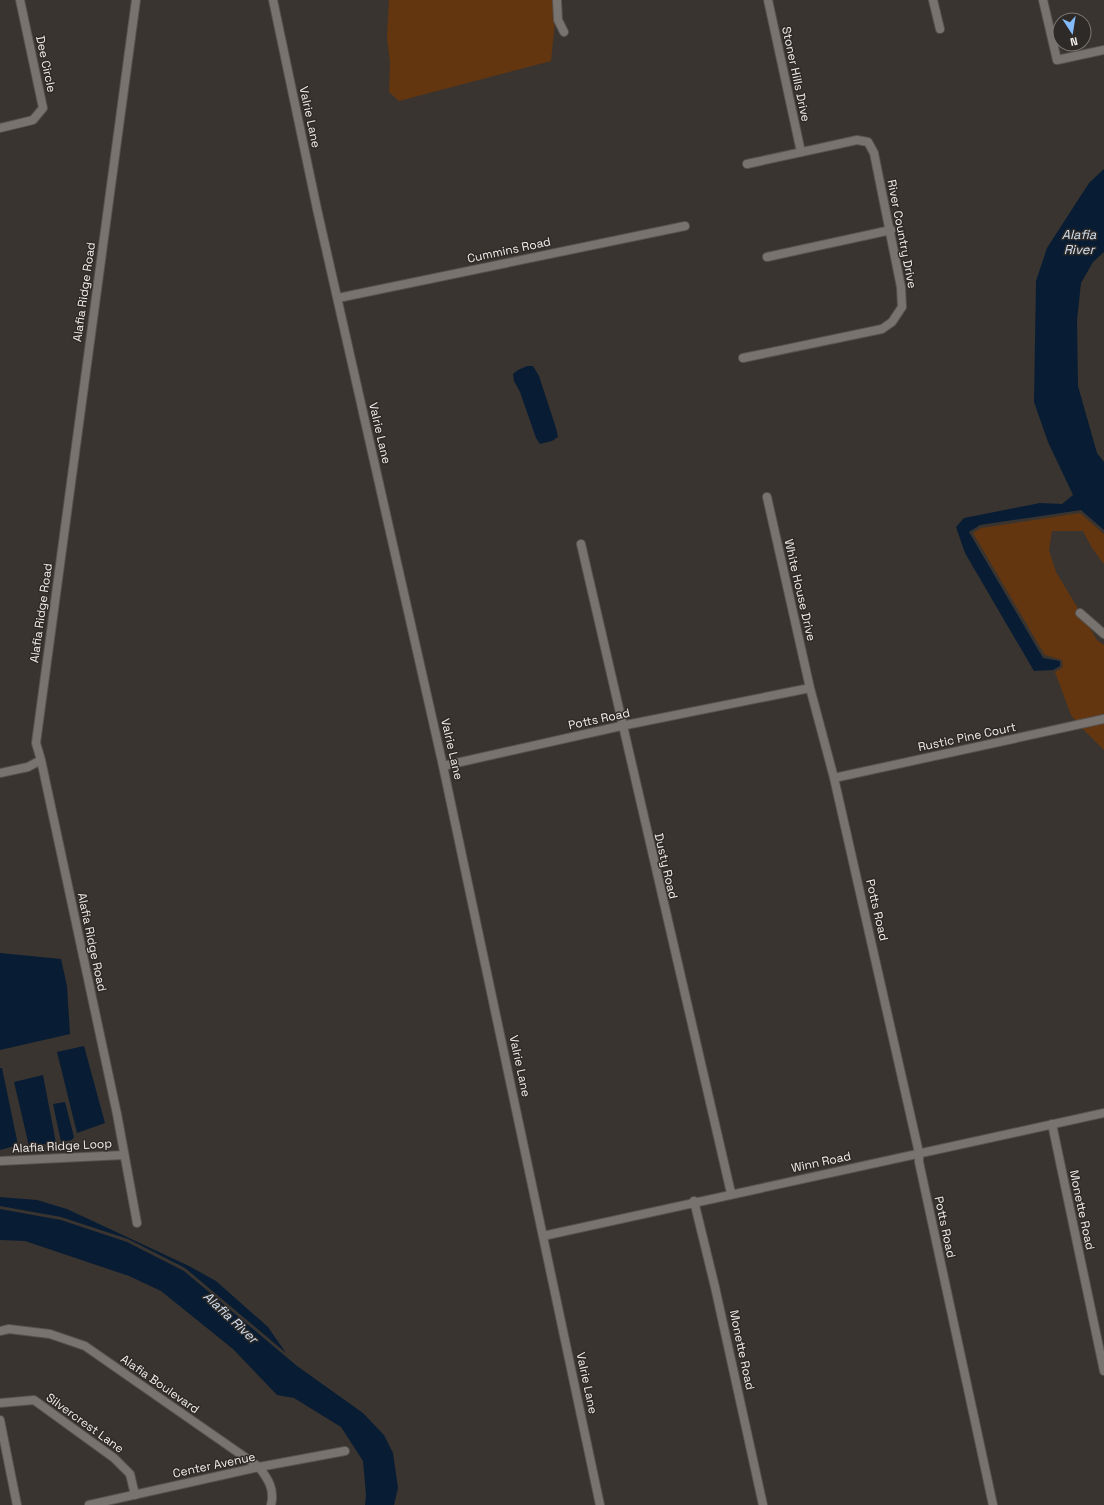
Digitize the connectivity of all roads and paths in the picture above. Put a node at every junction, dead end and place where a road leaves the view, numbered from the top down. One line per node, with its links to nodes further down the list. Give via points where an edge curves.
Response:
1 (20, 0): 11 (street, Dee Circle, via 44,108 33,120)
2 (136, 0): 26 (street, Alafia Ridge Road, via 36,743)
3 (273, 0): 17 (street, Valrie Lane)
4 (558, 0): 9 (street, via 558,20)
5 (768, 0): 12 (street, Stoner Hills Drive)
6 (933, 0): 8 (street)
7 (1043, 0): 10 (street, via 1057,60)
8 (940, 29)
9 (564, 32)
10 (1104, 50)
11 (0, 128)
12 (801, 152): 13 (street, River Country Drive); 15 (street, River Country Drive, via 857,140 868,142 874,153)
13 (747, 164)
14 (684, 226): 17 (street, Cummins Road)
15 (890, 230): 16 (street); 18 (street, River Country Drive, via 902,300 902,307 892,322 882,329)
16 (767, 257)
17 (338, 298): 27 (street, Valrie Lane)
18 (743, 358)
19 (767, 497): 23 (street, White House Drive)
20 (581, 544): 25 (street, Dusty Road)
21 (1080, 613): 22 (street)
22 (1104, 634)
23 (810, 688): 25 (street, Potts Road); 29 (street, Potts Road)
24 (1104, 719): 29 (street, Rustic Pine Court)
25 (621, 726): 27 (street, Potts Road); 35 (street, Dusty Road)
26 (41, 760): 28 (street, via 28,767); 33 (street, Alafia Ridge Road)
27 (443, 766): 38 (street, Valrie Lane)
28 (0, 773)
29 (834, 778): 32 (street, Potts Road)
30 (1104, 1113): 31 (street, Winn Road)
31 (1052, 1124): 32 (street, Winn Road); 40 (street, Monette Road)
32 (919, 1153): 35 (street, Winn Road); 51 (street, Potts Road)
33 (124, 1155): 34 (street, Alafia Ridge Loop); 37 (street, Alafia Ridge Road)
34 (0, 1161)
35 (731, 1194): 36 (street, Winn Road)
36 (694, 1201): 38 (street, Winn Road); 50 (street, Monette Road, via 716,1287)
37 (137, 1223)
38 (543, 1236): 49 (street, Valrie Lane)
39 (0, 1331): 44 (street, Alafia Boulevard, via 9,1329 50,1334 85,1346)
40 (1104, 1371)
41 (0, 1403): 45 (street, Silvercrest Lane, via 34,1400 114,1458 130,1474)
42 (0, 1420): 46 (street)
43 (345, 1451): 44 (street, Center Avenue)
44 (259, 1467): 45 (street, Center Avenue); 48 (street, Alafia Boulevard, via 271,1484)
45 (135, 1495): 47 (street, Center Avenue)
46 (18, 1505)
47 (89, 1505)
48 (271, 1505)
49 (600, 1505)
50 (764, 1505)
51 (993, 1505)

